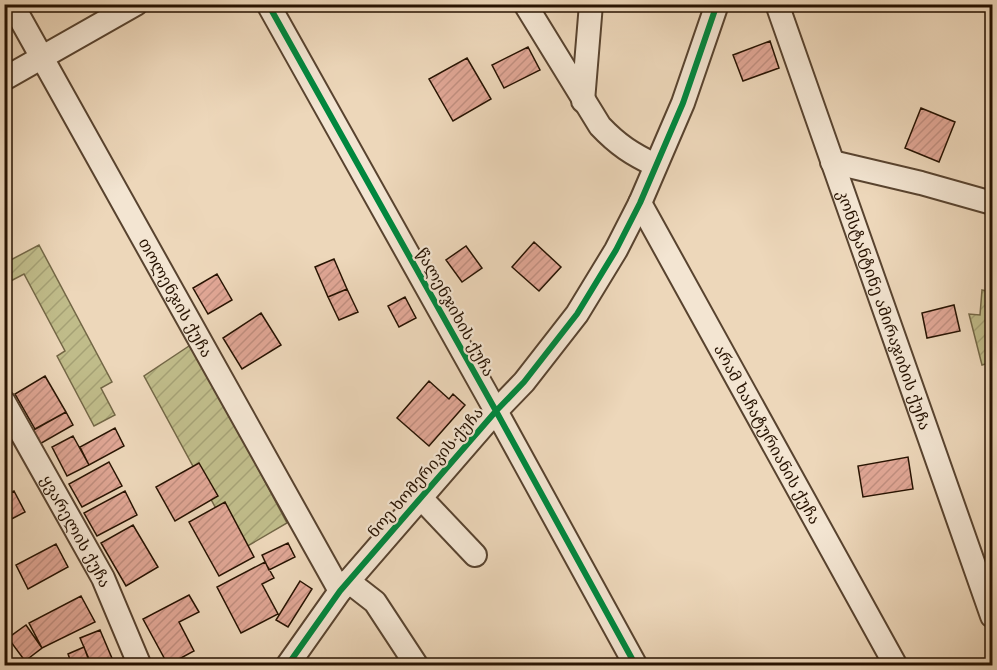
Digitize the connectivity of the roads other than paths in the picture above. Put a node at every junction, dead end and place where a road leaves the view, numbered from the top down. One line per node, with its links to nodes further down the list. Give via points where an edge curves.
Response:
1 (12, 4): 8 (street, თოლენჯის ქუჩა)
2 (136, 4): 8 (street)
3 (268, 4): 16 (street, წალენჯიხის ქუჩა)
4 (525, 4): 10 (street)
5 (591, 4): 10 (street)
6 (717, 4): 12 (street, ნოე ხომერიკის ქუჩა, via 683,103)
7 (777, 4): 11 (street, კონსტანტინე ამირაჯიბის ქუჩა)
8 (42, 58): 9 (street); 20 (street, თოლენჯის ქუჩა)
9 (4, 79)
10 (583, 101): 12 (street, via 615,143)
11 (832, 162): 14 (street); 19 (street, კონსტანტინე ამირაჯიბის ქუჩა)
12 (655, 165): 13 (street, ნოე ხომერიკის ქუჩა)
13 (640, 202): 16 (street, ნოე ხომერიკის ქუჩა, via 577,314); 26 (street, არამ ხაჩატურიანის ქუჩა)
14 (993, 202)
15 (4, 402): 22 (street, ყვარელის ქუჩა, via 103,578)
16 (496, 411): 17 (street, ნოე ხომერიკის ქუჩა); 25 (street, წალენჯიხის ქუჩა)
17 (421, 498): 18 (street); 20 (street, ნოე ხომერიკის ქუჩა)
18 (474, 555)
19 (985, 570): 21 (street, კონსტანტინე ამირაჯიბის ქუჩა)
20 (344, 586): 23 (street, ნოე ხომერიკის ქუჩა); 24 (street, via 375,602)
21 (993, 616)
22 (140, 666)
23 (287, 666)
24 (417, 666)
25 (636, 666)
26 (896, 666)

